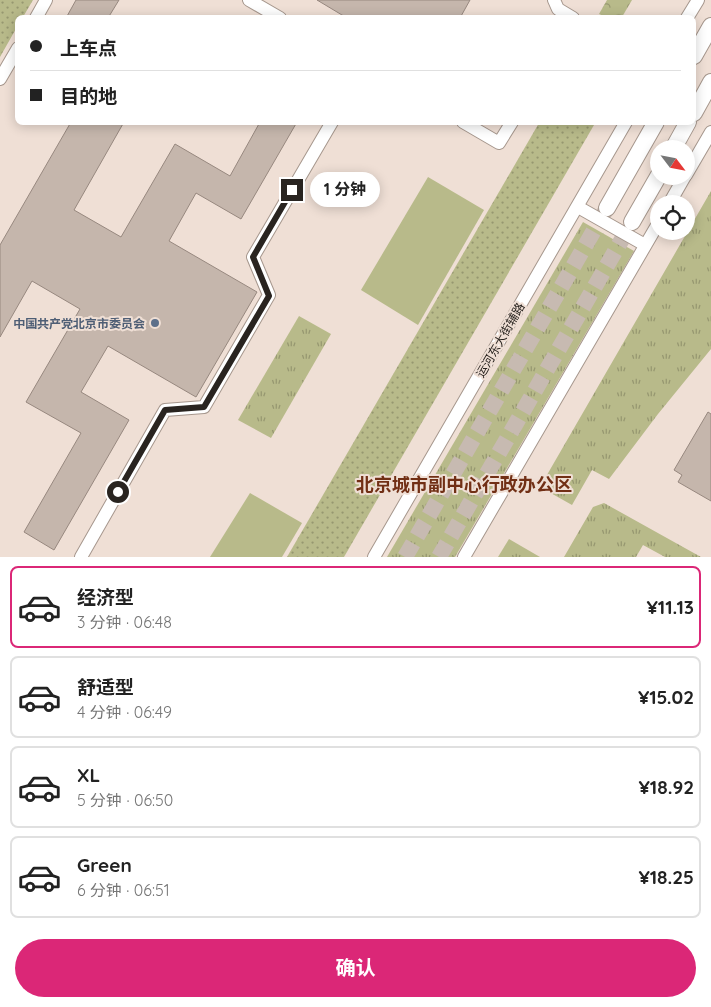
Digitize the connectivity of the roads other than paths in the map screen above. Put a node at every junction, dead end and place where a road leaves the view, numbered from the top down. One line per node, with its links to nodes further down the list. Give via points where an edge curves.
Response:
1 (46, 0): 5 (street)
2 (249, 0): 6 (street)
3 (698, 0): 8 (street)
4 (555, 9): 7 (street)
5 (38, 15)
6 (275, 15)
7 (567, 15)
8 (690, 15)
9 (711, 26): 10 (main road)
10 (696, 52)
11 (15, 53): 12 (street)
12 (0, 79)
13 (711, 82): 14 (main road)
14 (696, 109)
15 (330, 125): 30 (street, via 253,257 269,296 204,407 165,410)
16 (471, 125): 17 (street, via 499,143)
17 (510, 125)
18 (624, 125): 25 (street, 运河东大街辅路)
19 (654, 125): 26 (main road)
20 (686, 125): 22 (main road)
21 (711, 132): 23 (street)
22 (679, 140)
23 (695, 160)
24 (653, 185): 27 (main road)
25 (578, 207): 29 (street); 31 (street, 运河东大街辅路)
26 (607, 208)
27 (632, 222)
28 (650, 237): 29 (street)
29 (645, 245): 32 (street)
30 (80, 557)
31 (374, 557)
32 (464, 557)

